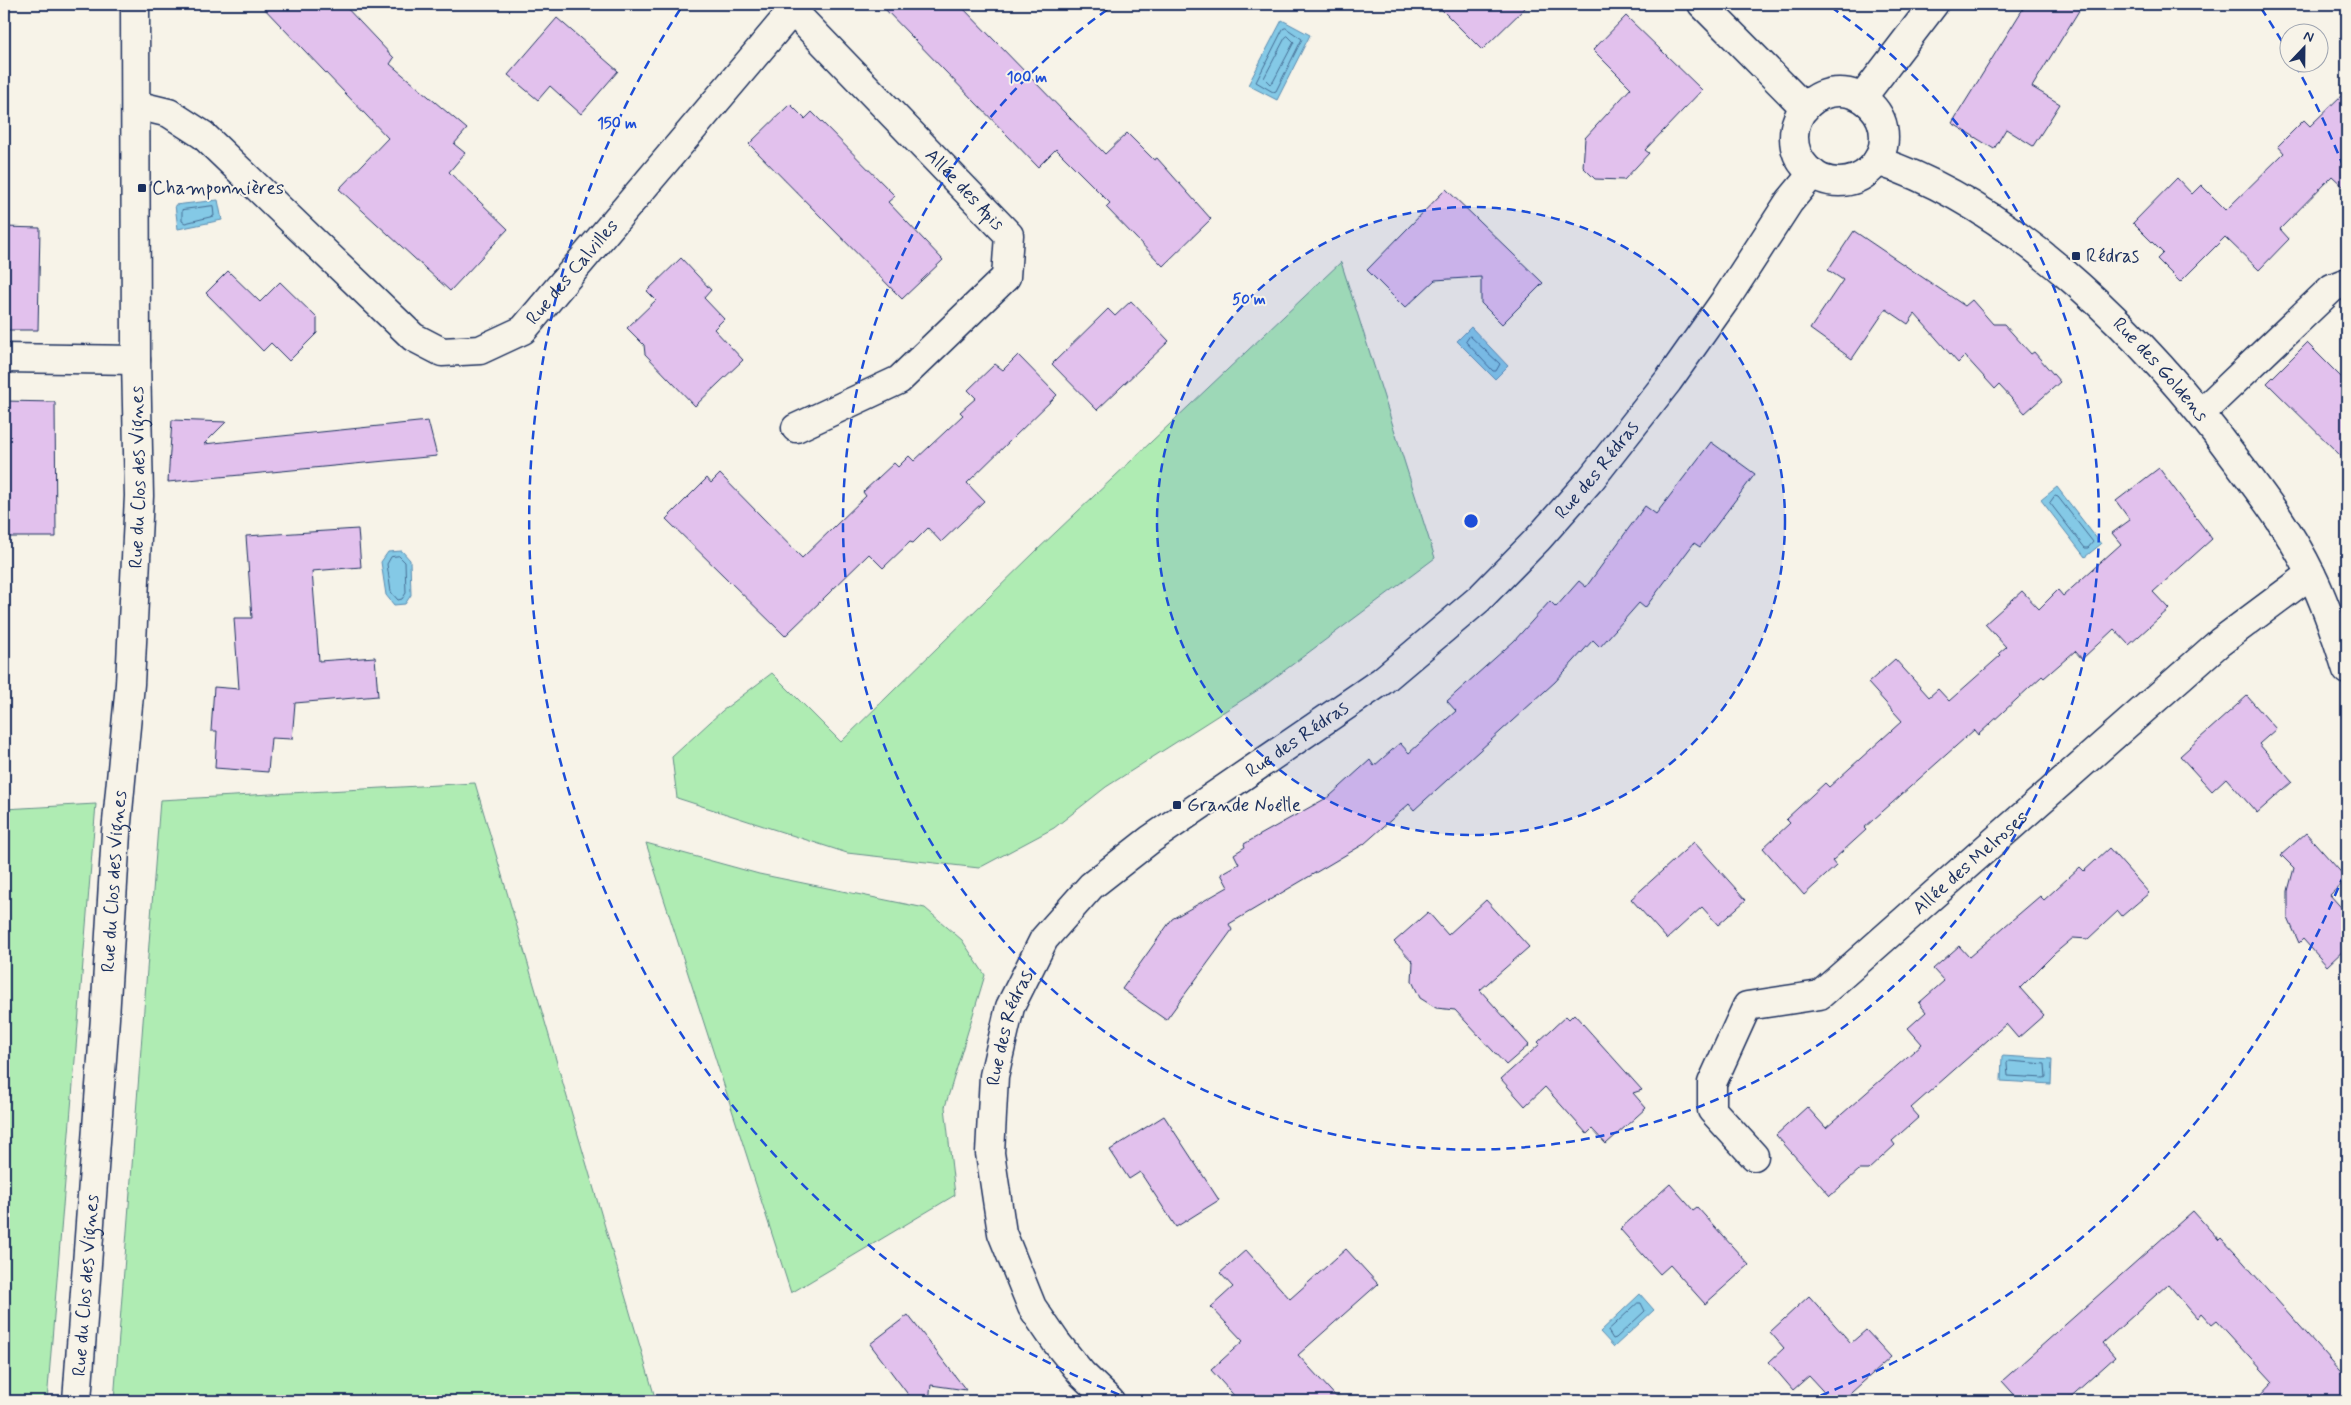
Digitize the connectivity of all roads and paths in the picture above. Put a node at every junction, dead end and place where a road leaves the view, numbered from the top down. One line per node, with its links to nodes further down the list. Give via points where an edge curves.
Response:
1 (135, 4): 6 (street, Rue du Clos des Vignes)
2 (1702, 4): 7 (street)
3 (1934, 4): 5 (street)
4 (795, 7): 6 (street, Rue des Calvilles, via 523,330 480,350 442,352 413,337 203,135 169,113); 14 (street, Allée des Apis, via 1009,235 1006,277 899,380)
5 (1862, 98): 7 (street, via 1851,94 1825,94); 8 (street, via 1873,107 1884,134 1883,148)
6 (136, 105): 12 (street, Rue du Clos des Vignes)
7 (1805, 108): 9 (street, via 1797,121 1794,135 1802,163)
8 (1877, 161): 9 (street, via 1855,180 1826,180); 13 (street, Rue des Goldens, via 1948,191 2009,229 2067,276 2138,341)
9 (1813, 173): 19 (street, Rue des Rédras, via 1789,202 1668,381 1592,479 1479,599 1382,681 1151,839 1091,886 1044,939 1010,1007 994,1076 990,1153 1002,1232 1032,1307 1082,1374)
10 (2347, 282): 13 (street, via 2332,288)
11 (4, 358): 12 (street, Rue du Clos des Vignes)
12 (136, 360): 18 (street, Rue du Clos des Vignes, via 139,496 130,684 116,833)
13 (2202, 412): 15 (street, Rue des Goldens, via 2269,503)
14 (796, 428)
15 (2311, 574): 16 (street, Rue des Goldens); 17 (street, Allée des Melroses, via 2220,642 1820,995 1747,1006 1712,1082 1712,1110)
16 (2347, 670)
17 (1754, 1156)
18 (77, 1401)
19 (1110, 1401)

